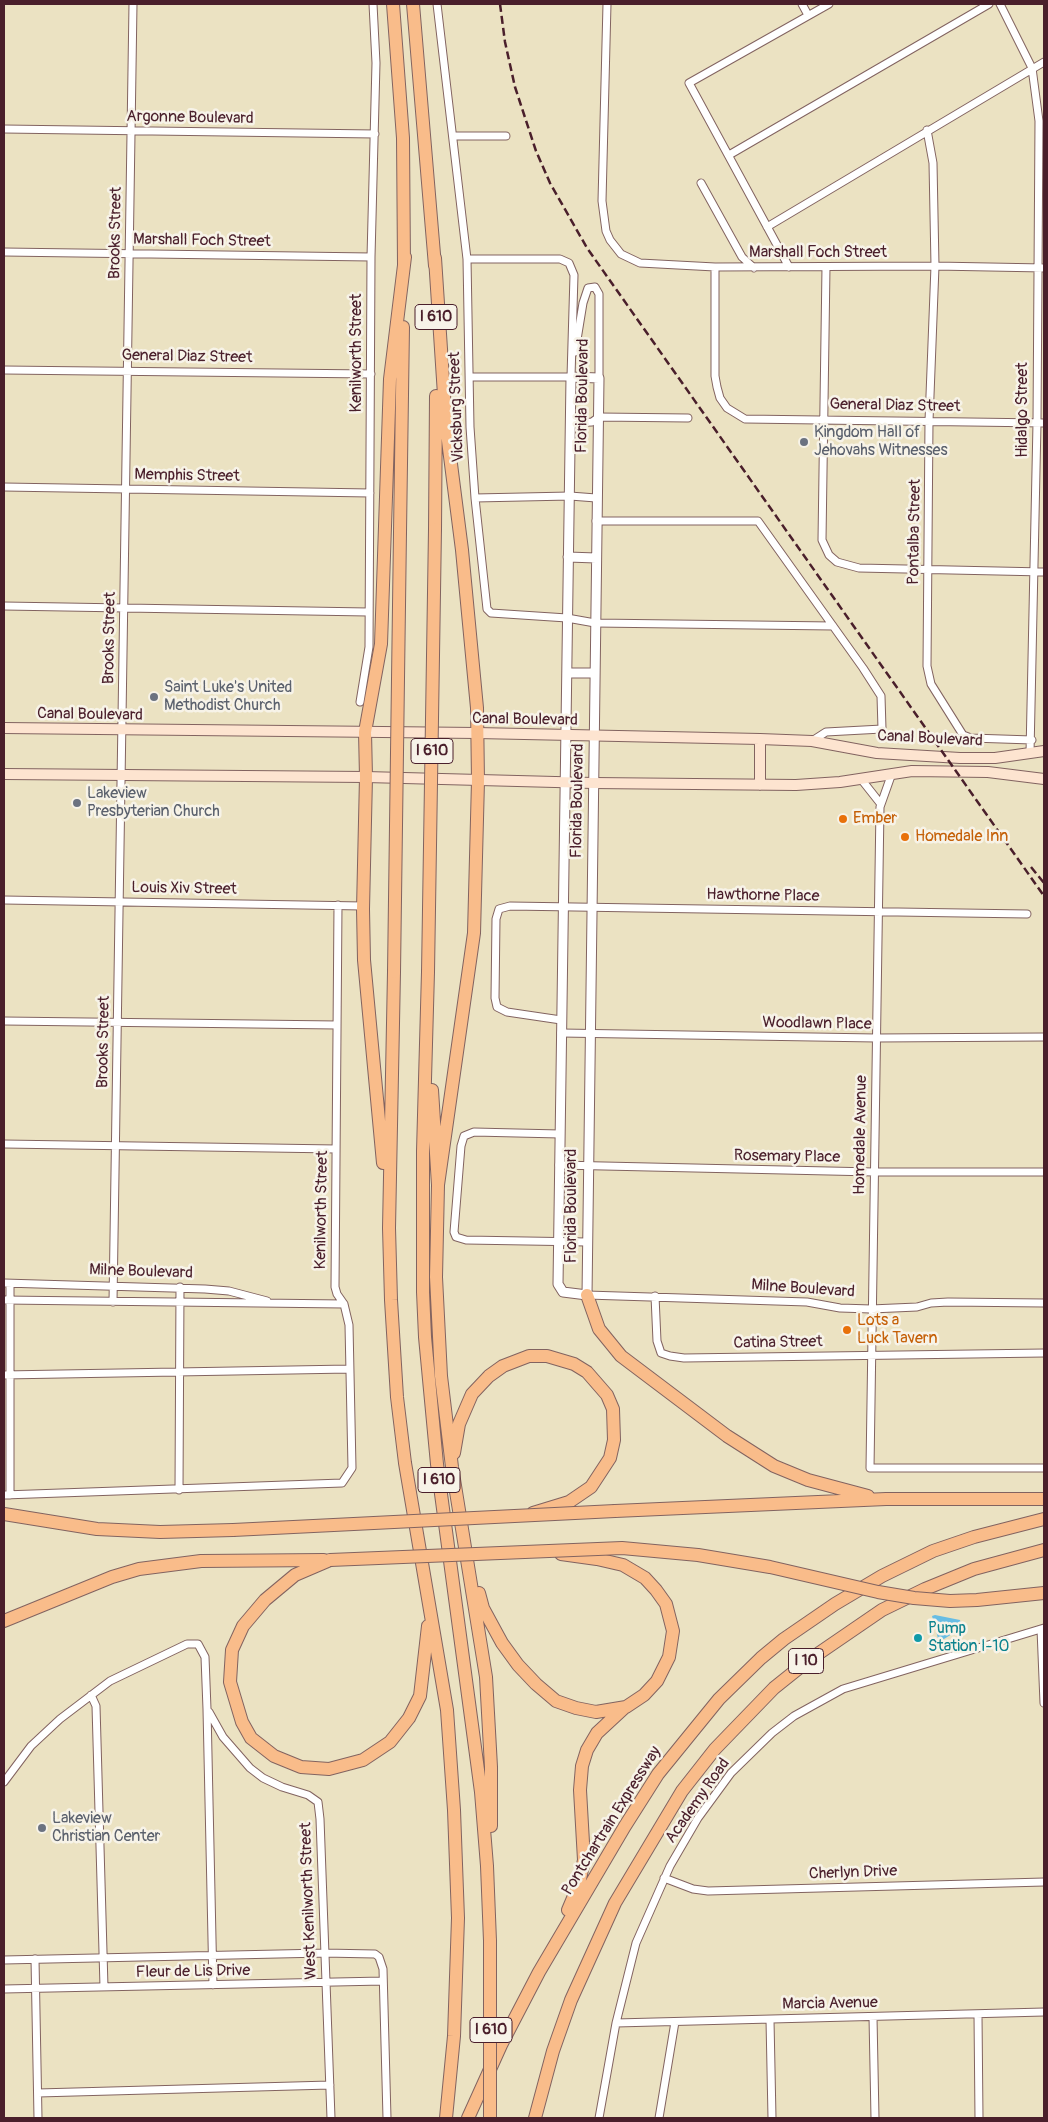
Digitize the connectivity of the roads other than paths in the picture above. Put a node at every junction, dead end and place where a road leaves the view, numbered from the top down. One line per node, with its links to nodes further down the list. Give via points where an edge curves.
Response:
1 (134, 4): 15 (street, Brooks Street)
2 (373, 4): 17 (street, Kenilworth Street)
3 (393, 4): 26 (highway, I 610, via 401,106)
4 (414, 4): 27 (highway, I 610)
5 (437, 4): 18 (street, Vicksburg Street)
6 (607, 4): 32 (street, Marshall Foch Street, via 602,201 606,231 618,250 630,260)
7 (802, 4): 11 (street)
8 (829, 4): 11 (street)
9 (989, 4): 20 (street)
10 (1000, 4): 13 (street, Hidalgo Street)
11 (808, 15): 20 (street, via 689,83)
12 (1044, 62): 13 (street)
13 (1032, 68): 16 (street); 34 (street, Hidalgo Street, via 1039,121)
14 (4, 129): 15 (street, Argonne Boulevard)
15 (131, 130): 17 (street, Argonne Boulevard); 24 (street, Brooks Street)
16 (927, 130): 22 (street); 29 (street, Pontalba Street, via 933,164)
17 (375, 134): 25 (street, Kenilworth Street)
18 (453, 136): 19 (street); 28 (street, Vicksburg Street)
19 (506, 136)
20 (729, 155): 22 (street)
21 (701, 183): 33 (street, via 742,257)
22 (767, 227): 30 (street)
23 (4, 252): 24 (street, Marshall Foch Street)
24 (129, 254): 25 (street, Marshall Foch Street); 36 (street, Brooks Street)
25 (371, 257): 37 (street, Kenilworth Street)
26 (404, 257): 70 (highway, via 390,379 381,644); 116 (highway, I 610, bridge)
27 (435, 258): 71 (highway, via 446,425 462,550); 98 (highway, I 610, bridge, via 435,529)
28 (468, 259): 38 (street, Vicksburg Street); 39 (street, Florida Boulevard, via 560,259 570,263 574,275)
29 (935, 266): 31 (street, Marshall Foch Street); 34 (street, Marshall Foch Street); 44 (street, Pontalba Street)
30 (789, 267): 31 (street, Marshall Foch Street); 33 (street, Marshall Foch Street)
31 (826, 267): 43 (street)
32 (715, 268): 33 (street, Marshall Foch Street); 43 (street, General Diaz Street, via 715,376 720,398 727,408 745,418)
33 (754, 268)
34 (1041, 268): 46 (street, Hidalgo Street)
35 (4, 370): 36 (street, General Diaz Street)
36 (128, 372): 37 (street, General Diaz Street); 48 (street, Brooks Street)
37 (371, 374): 49 (street, Kenilworth Street)
38 (470, 377): 39 (street); 51 (street, Vicksburg Street)
39 (571, 377): 40 (street); 40 (street, Florida Boulevard, via 583,303 588,288 595,288 599,294); 45 (street, Florida Boulevard)
40 (599, 378): 41 (street, Florida Boulevard)
41 (599, 417): 42 (street); 45 (street, via 592,422); 52 (street, Florida Boulevard)
42 (688, 418)
43 (824, 420): 44 (street, General Diaz Street); 56 (street, via 822,540 830,555 845,566)
44 (929, 421): 46 (street, General Diaz Street); 56 (street, Pontalba Street)
45 (570, 423): 50 (street, Florida Boulevard)
46 (1041, 423): 57 (street, Hidalgo Street)
47 (4, 487): 48 (street, Memphis Street)
48 (125, 489): 49 (street, Memphis Street); 60 (street, Brooks Street)
49 (370, 493): 61 (street, Kenilworth Street)
50 (570, 496): 51 (street); 52 (street); 54 (street, Florida Boulevard)
51 (475, 498): 62 (street, Vicksburg Street, via 487,610 491,613)
52 (596, 498): 53 (street, Florida Boulevard)
53 (596, 521): 55 (street, Florida Boulevard); 64 (street, via 758,521)
54 (568, 557): 55 (street); 62 (street, Florida Boulevard)
55 (596, 558): 63 (street, Florida Boulevard)
56 (928, 570): 57 (street); 75 (street, Pontalba Street, via 927,666 931,684 946,710 963,735 971,738)
57 (1035, 572): 58 (street); 75 (street, Hidalgo Street)
58 (1044, 572)
59 (4, 606): 60 (street)
60 (124, 608): 61 (street); 69 (street, Brooks Street)
61 (368, 612): 67 (street, Kenilworth Street, via 369,647)
62 (567, 618): 63 (street, Vicksburg Street); 65 (street, Florida Boulevard)
63 (595, 623): 64 (street, Vicksburg Street); 66 (street, Florida Boulevard)
64 (833, 626): 76 (street, via 881,696 882,729 826,732)
65 (567, 673): 66 (street); 72 (street, Florida Boulevard)
66 (594, 673): 73 (street, Florida Boulevard)
67 (360, 702)
68 (4, 728): 69 (main road, Canal Boulevard)
69 (123, 730): 70 (main road, Canal Boulevard); 80 (street, Brooks Street)
70 (365, 732): 71 (main road, Canal Boulevard); 82 (highway)
71 (477, 733): 72 (main road, Canal Boulevard); 85 (highway)
72 (567, 736): 73 (main road, Canal Boulevard); 86 (street, Florida Boulevard)
73 (593, 736): 74 (main road, Canal Boulevard); 87 (street, Florida Boulevard)
74 (760, 739): 76 (main road, Canal Boulevard); 88 (main road)
75 (1032, 740): 78 (street, Hidalgo Street)
76 (812, 741): 78 (main road, Canal Boulevard, via 918,757 995,758)
77 (1044, 751): 78 (main road, Canal Boulevard)
78 (1030, 753)
79 (4, 774): 80 (main road, Canal Boulevard)
80 (123, 776): 82 (main road, Canal Boulevard); 91 (street, Brooks Street)
81 (890, 776): 83 (main road, Canal Boulevard); 84 (main road, Canal Boulevard, via 944,771 988,772); 89 (street, Homedale Avenue)
82 (366, 777): 85 (main road, Canal Boulevard); 93 (highway)
83 (861, 779): 88 (main road, Canal Boulevard, via 796,786); 89 (street)
84 (1044, 779)
85 (478, 781): 86 (main road, Canal Boulevard); 115 (highway, via 474,933)
86 (564, 782): 87 (main road, Canal Boulevard); 94 (street, Florida Boulevard)
87 (594, 783): 88 (main road, Canal Boulevard); 95 (street, Florida Boulevard)
88 (760, 785)
89 (880, 803): 96 (street, Homedale Avenue)
90 (4, 900): 91 (street, Louis Xiv Street)
91 (120, 902): 92 (street, Louis Xiv Street); 101 (street, Brooks Street)
92 (338, 905): 93 (street, Louis Xiv Street); 102 (street, Kenilworth Street)
93 (363, 906): 116 (highway, via 364,960)
94 (563, 907): 95 (street, Hawthorne Place); 99 (street, Florida Boulevard); 99 (street, Hawthorne Place, via 510,906 499,909 496,919 497,1007 507,1012)
95 (591, 907): 96 (street, Hawthorne Place); 104 (street, Florida Boulevard)
96 (878, 912): 97 (street, Hawthorne Place); 106 (street, Homedale Avenue)
97 (1027, 914)
98 (428, 1016): 115 (highway); 161 (highway, I 610, via 423,1169 425,1337 437,1464 481,1792)
99 (561, 1020): 103 (street, Florida Boulevard)
100 (4, 1021): 101 (street)
101 (118, 1023): 102 (street); 109 (street, Brooks Street)
102 (337, 1026): 110 (street, Kenilworth Street)
103 (561, 1033): 104 (street, Woodlawn Place); 107 (street, Florida Boulevard)
104 (589, 1035): 106 (street, Woodlawn Place); 112 (street, Florida Boulevard)
105 (1044, 1037): 106 (street, Woodlawn Place)
106 (876, 1038): 113 (street, Homedale Avenue)
107 (560, 1134): 111 (street, Florida Boulevard); 117 (street, via 474,1132 464,1136 454,1226 456,1237 466,1240)
108 (4, 1144): 109 (street)
109 (115, 1147): 110 (street); 120 (street, Brooks Street)
110 (336, 1149): 130 (street, Kenilworth Street, via 335,1287)
111 (559, 1165): 112 (street, Rosemary Place); 117 (street, Florida Boulevard)
112 (587, 1166): 113 (street, Rosemary Place); 118 (street, Florida Boulevard)
113 (874, 1172): 114 (street, Rosemary Place); 131 (street, Homedale Avenue)
114 (1044, 1172)
115 (438, 1185): 137 (highway, via 438,1328)
116 (389, 1228): 151 (highway, I 610, via 397,1396 405,1463)
117 (558, 1242): 118 (street); 122 (street, Florida Boulevard)
118 (587, 1242): 123 (street, Florida Boulevard)
119 (7, 1284): 120 (street, Milne Boulevard); 125 (street)
120 (114, 1286): 121 (street, Milne Boulevard); 126 (street, Brooks Street)
121 (180, 1287): 127 (street); 129 (street, Milne Boulevard, via 229,1291)
122 (559, 1289): 123 (street, Milne Boulevard)
123 (587, 1295): 124 (street, Milne Boulevard); 141 (highway, via 599,1329 621,1356 727,1436 774,1466 808,1480)
124 (655, 1296): 131 (street, Milne Boulevard, via 807,1302); 133 (street, Catina Street, via 656,1341 664,1355 684,1358)
125 (7, 1300): 126 (street, Milne Boulevard); 136 (street)
126 (113, 1302): 127 (street, Milne Boulevard)
127 (180, 1302): 129 (street, Milne Boulevard); 135 (street)
128 (1044, 1303): 131 (street, Milne Boulevard, via 948,1302)
129 (276, 1304): 130 (street, Milne Boulevard)
130 (344, 1304): 134 (street, Kenilworth Street, via 349,1325)
131 (871, 1309): 133 (street, Homedale Avenue)
132 (1044, 1353): 133 (street, Catina Street)
133 (871, 1356): 138 (street, Homedale Avenue, via 870,1468)
134 (349, 1369): 135 (street); 139 (street, Kenilworth Street, via 352,1468 342,1483)
135 (179, 1372): 136 (street); 139 (street)
136 (7, 1374): 140 (street)
137 (452, 1467): 144 (highway, via 459,1424 472,1394 503,1366 529,1356 548,1356 587,1372 607,1395 613,1409 614,1440 610,1458 591,1487 568,1502); 149 (highway)
138 (1044, 1468)
139 (179, 1490): 140 (street, Kenilworth Street)
140 (7, 1495)
141 (886, 1499): 142 (highway); 144 (highway, bridge)
142 (1044, 1499)
143 (4, 1514): 144 (highway, bridge, via 97,1529 160,1532)
144 (532, 1514)
145 (1044, 1519): 167 (highway, Pontchartrain Expressway / I 10, via 974,1536 906,1564 835,1604 761,1658 719,1699 658,1774)
146 (1044, 1550): 188 (highway, I 10, via 974,1569 882,1610 788,1677 715,1749 682,1791 608,1918 571,2000)
147 (544, 1552): 148 (highway, bridge); 150 (highway, bridge, via 622,1548 698,1555 770,1567 878,1592 950,1601); 156 (highway, bridge, via 597,1558 622,1565 645,1578 666,1604 673,1631 670,1656 644,1695)
148 (330, 1560): 151 (highway, via 295,1575 265,1600 243,1626 232,1650 230,1682 242,1722 252,1738 284,1762 329,1769 363,1760 379,1751 401,1730 420,1696); 152 (highway, via 201,1561 139,1569)
149 (468, 1562): 156 (highway, via 483,1608 502,1643 536,1684 556,1700 576,1708 596,1712); 161 (highway, via 486,1677 491,1758)
150 (1044, 1593)
151 (429, 1596): 185 (highway, I 610, via 447,1710 458,1918 454,2036)
152 (4, 1621)
153 (1042, 1629): 155 (street); 159 (street, Academy Road, via 862,1682 794,1716 731,1773 698,1818)
154 (92, 1695): 157 (street, via 132,1669 187,1644 198,1644 205,1657); 158 (street, via 31,1746); 164 (street, via 96,1706)
155 (1044, 1704)
156 (626, 1707): 167 (highway, via 597,1733 587,1750 580,1790 582,1874)
157 (207, 1709): 162 (street, West Kenilworth Street, via 223,1737 250,1768 270,1781 318,1802); 163 (street)
158 (4, 1782)
159 (664, 1878): 160 (street, Cherlyn Drive, via 708,1891); 179 (street, Academy Road, via 636,1943)
160 (1044, 1882)
161 (490, 1941): 187 (highway, I 610, bridge)
162 (324, 1952): 163 (street, Fleur de Lis Drive); 168 (street, Fleur de Lis Drive, via 375,1954 382,1962); 169 (street, West Kenilworth Street)
163 (212, 1956): 164 (street, Fleur de Lis Drive); 170 (street)
164 (103, 1958): 166 (street, Fleur de Lis Drive); 171 (street)
165 (4, 1960): 166 (street, Fleur de Lis Drive)
166 (35, 1960): 173 (street)
167 (544, 1965): 186 (highway, Pontchartrain Expressway / I 10)
168 (383, 1981): 169 (street, Fleur de Lis Drive); 184 (street)
169 (326, 1982): 170 (street, Fleur de Lis Drive); 180 (street, West Kenilworth Street)
170 (213, 1985): 171 (street, Fleur de Lis Drive)
171 (104, 1987): 173 (street, Fleur de Lis Drive)
172 (4, 1989): 173 (street, Fleur de Lis Drive)
173 (35, 1989): 181 (street)
174 (1044, 2012): 175 (street, Marcia Avenue)
175 (978, 2014): 176 (street, Marcia Avenue); 193 (street)
176 (873, 2017): 177 (street, Marcia Avenue); 192 (street)
177 (770, 2020): 178 (street, Marcia Avenue); 191 (street)
178 (675, 2022): 179 (street, Marcia Avenue); 190 (street)
179 (616, 2023): 189 (street, Academy Road)
180 (330, 2085): 181 (street); 183 (street, West Kenilworth Street)
181 (38, 2093): 182 (street)
182 (38, 2118)
183 (331, 2118)
184 (387, 2118)
185 (446, 2118)
186 (468, 2118)
187 (490, 2118)
188 (535, 2118)
189 (599, 2118)
190 (659, 2118)
191 (772, 2118)
192 (875, 2118)
193 (979, 2118)

